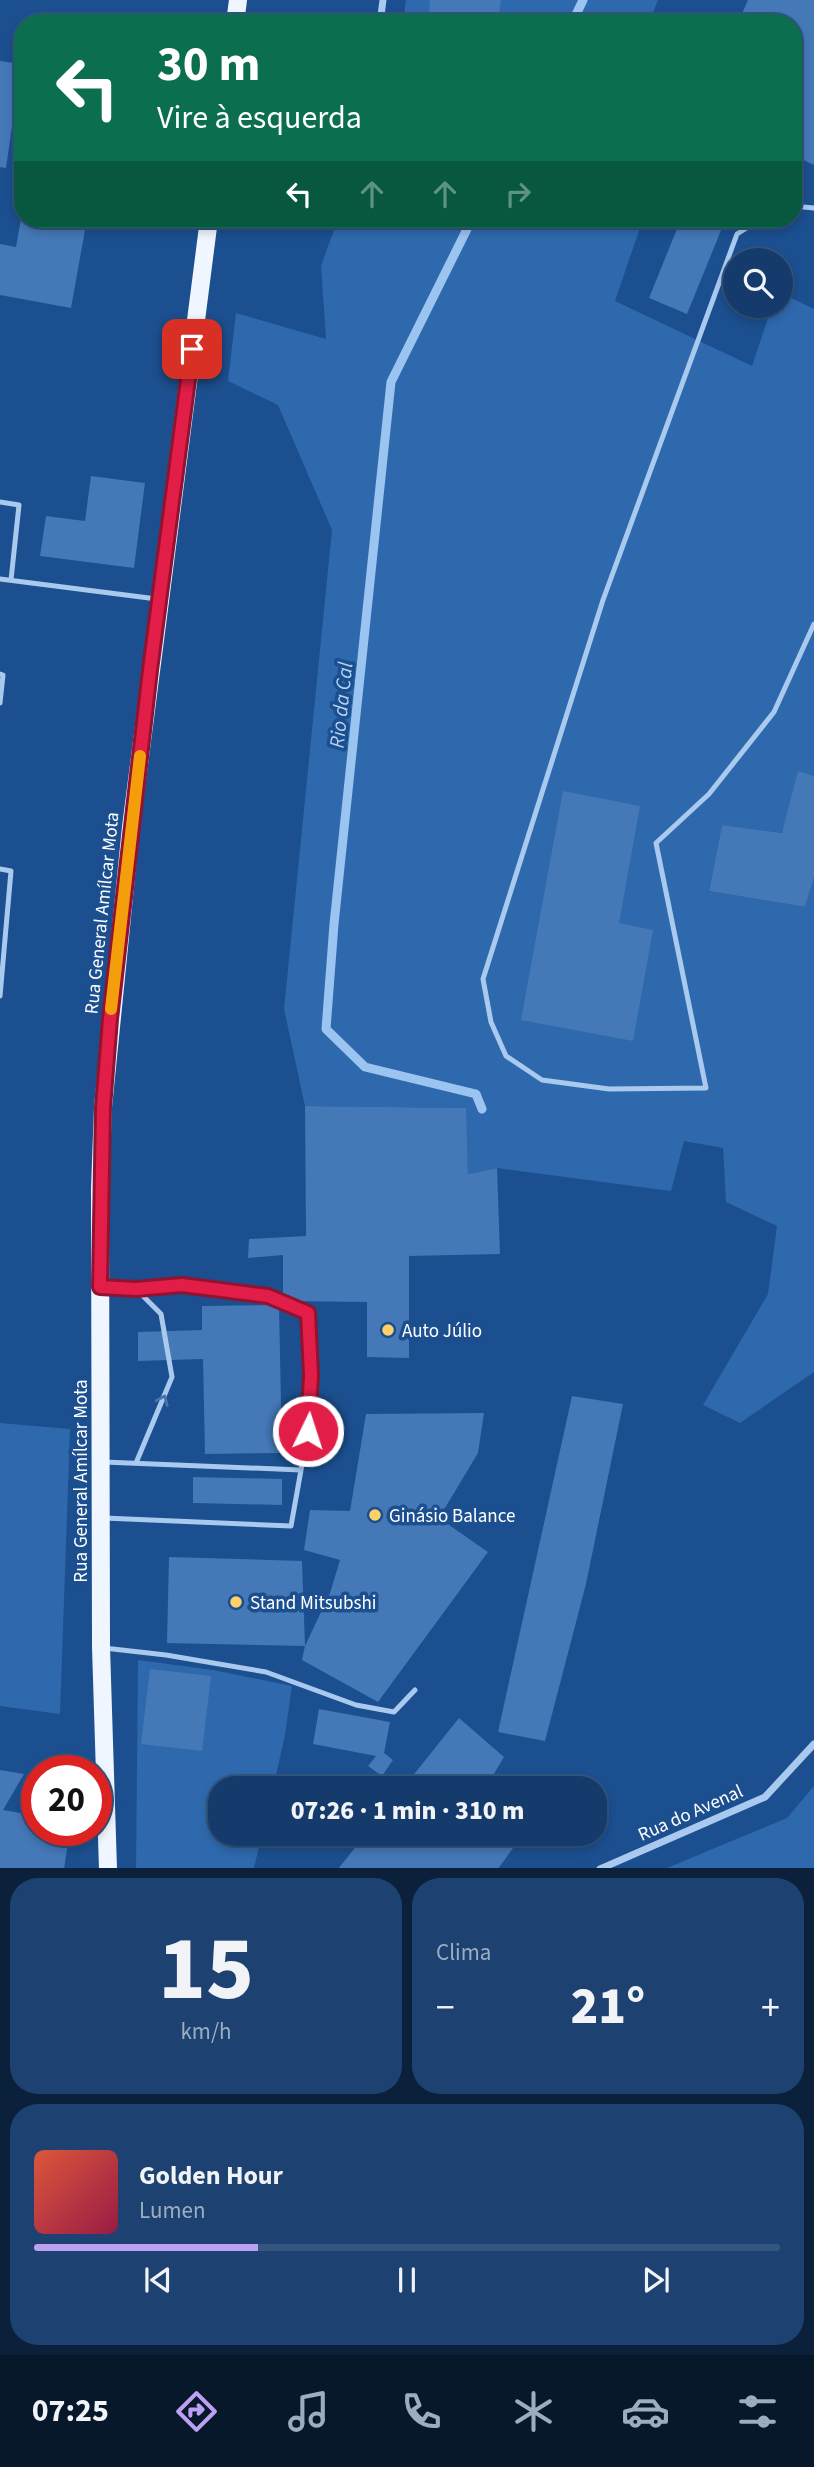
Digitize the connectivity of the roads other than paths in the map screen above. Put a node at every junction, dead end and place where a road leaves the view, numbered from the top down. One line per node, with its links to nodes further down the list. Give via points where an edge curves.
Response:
1 (208, 228): 6 (main road, Rua General Amílcar Mota)
2 (747, 228): 7 (lane, via 737,234 603,600 483,979 491,1022 506,1056 542,1080 609,1089 706,1088 656,843 709,794 774,712)
3 (0, 502): 5 (lane, via 19,505)
4 (0, 579): 5 (lane)
5 (11, 580): 6 (lane)
6 (159, 599): 12 (main road, Rua General Amílcar Mota, via 104,1094)
7 (814, 624)
8 (0, 674): 9 (lane)
9 (0, 703)
10 (0, 869): 11 (lane, via 11,871)
11 (0, 996)
12 (100, 1287): 13 (lane); 14 (main road, Rua General Amílcar Mota)
13 (136, 1289): 15 (lane, one-way to 13, via 172,1377 161,1314); 16 (lane, via 182,1285 268,1296 308,1313 311,1375)
14 (102, 1461): 15 (lane); 17 (main road, Rua General Amílcar Mota)
15 (136, 1463): 16 (lane)
16 (301, 1470): 17 (lane, via 290,1526)
17 (101, 1518): 18 (main road, Rua General Amílcar Mota)
18 (101, 1647): 19 (lane, via 266,1672 356,1705 394,1712); 21 (main road, Rua General Amílcar Mota)
19 (415, 1690)
20 (814, 1744): 22 (street, Rua do Avenal, via 765,1797)
21 (108, 1868)
22 (600, 1868)

